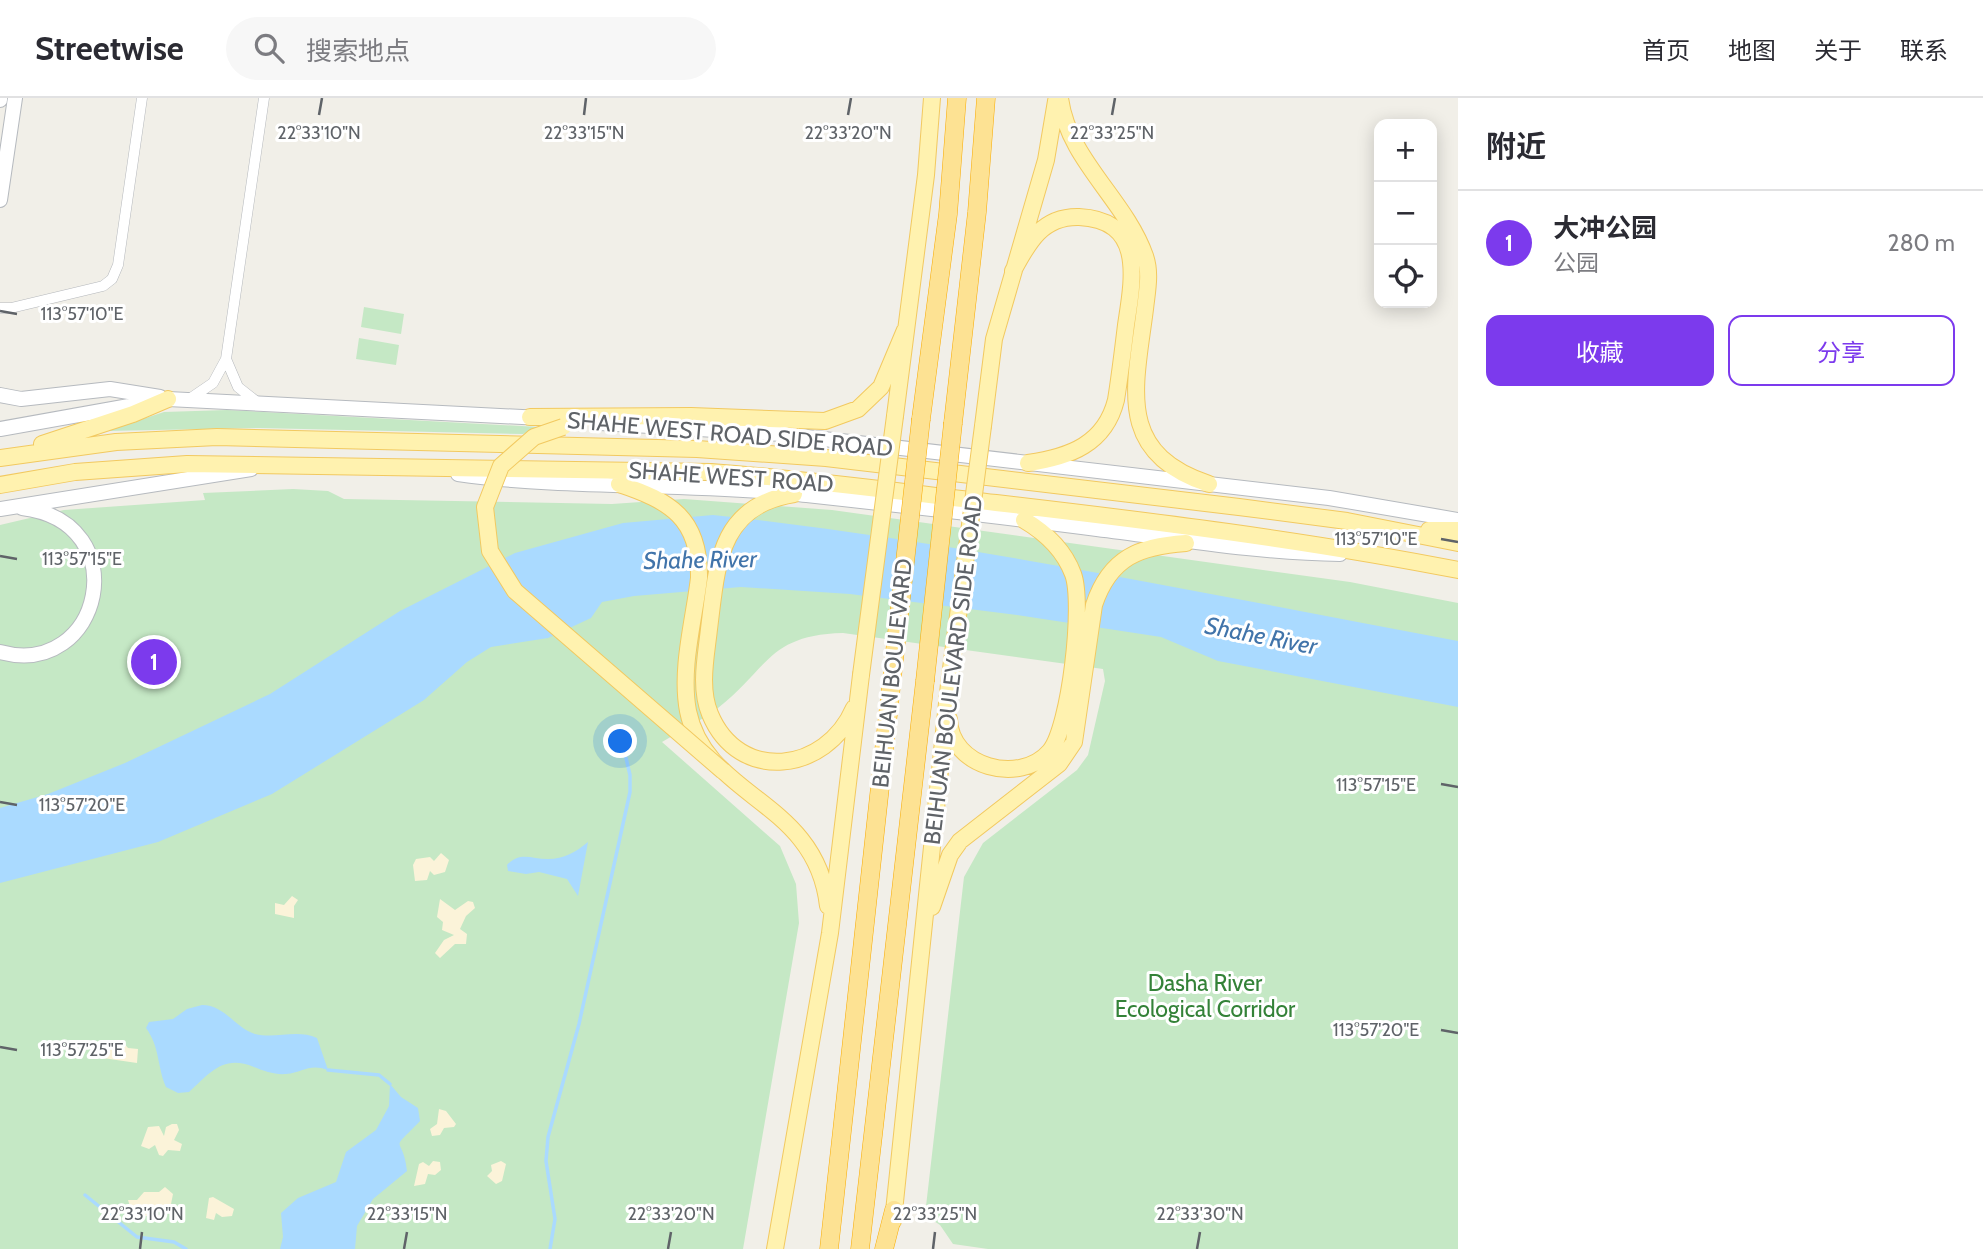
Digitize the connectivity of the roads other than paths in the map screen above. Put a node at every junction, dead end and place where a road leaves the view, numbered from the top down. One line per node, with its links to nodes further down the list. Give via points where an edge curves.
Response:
1 (15, 98): 8 (main road)
2 (142, 98): 11 (street, via 118,265 112,279 96,288)
3 (264, 98): 13 (street)
4 (932, 98): 12 (main road)
5 (957, 98): 47 (highway, BEIHUAN BOULEVARD, bridge, via 948,214)
6 (986, 98): 48 (highway, BEIHUAN BOULEVARD, bridge)
7 (1058, 98): 9 (main road, BEIHUAN BOULEVARD SIDE ROAD, via 1046,160); 10 (main road, via 1075,143 1140,245)
8 (0, 200)
9 (1013, 271): 10 (main road, via 1032,237 1044,227 1059,219 1084,217 1102,221 1123,238); 40 (main road, BEIHUAN BOULEVARD SIDE ROAD, bridge, via 995,339)
10 (1141, 279): 22 (main road, via 1112,414 1094,439 1065,456); 26 (main road, via 1135,391 1141,430 1154,451 1179,474)
11 (0, 308)
12 (905, 330): 18 (main road, via 881,387 858,409 825,421); 39 (main road, bridge)
13 (226, 359): 16 (street, via 213,383); 17 (street, via 238,387)
14 (0, 395): 15 (main road, via 21,399 110,389)
15 (168, 399): 16 (main road, SHAHE WEST ROAD SIDE ROAD); 20 (main road, SHAHE WEST ROAD SIDE ROAD); 21 (main road)
16 (186, 400): 17 (main road, SHAHE WEST ROAD SIDE ROAD)
17 (261, 404): 18 (main road, SHAHE WEST ROAD SIDE ROAD)
18 (530, 417): 19 (main road, SHAHE WEST ROAD SIDE ROAD)
19 (620, 425): 22 (main road, SHAHE WEST ROAD SIDE ROAD, via 780,434); 42 (main road, bridge, via 563,427 527,441 501,466 485,507 489,551 515,591)
20 (0, 429)
21 (2, 458): 32 (main road, SHAHE WEST ROAD, via 116,442 217,438 697,449 826,458)
22 (1028, 463): 26 (main road, SHAHE WEST ROAD SIDE ROAD)
23 (275, 465): 24 (main road, SHAHE WEST ROAD); 27 (main road, SHAHE WEST ROAD, via 150,465); 29 (main road)
24 (422, 468): 25 (main road, via 505,481); 36 (main road, SHAHE WEST ROAD, via 661,470 783,478 1144,520)
25 (619, 484): 28 (main road); 42 (main road, bridge, via 662,500 681,516 697,551 699,578 686,697 698,740)
26 (1209, 484): 31 (main road, SHAHE WEST ROAD SIDE ROAD, via 1353,501)
27 (0, 485)
28 (794, 494): 30 (main road); 39 (main road, via 771,499 738,522 723,545 704,685 709,711 729,740 747,754 770,761 795,761 820,752 840,734)
29 (3, 508): 38 (main road, via 37,510 67,523 87,548 95,579 90,610 66,640 36,654)
30 (1024, 520): 34 (main road); 41 (main road, via 1048,536 1070,566 1078,596)
31 (1458, 520)
32 (1389, 529): 33 (main road); 35 (main road, SHAHE WEST ROAD)
33 (1458, 530)
34 (1186, 543): 36 (main road); 41 (main road, via 1149,546 1114,569 1098,594)
35 (1458, 543)
36 (1380, 555): 37 (main road, SHAHE WEST ROAD)
37 (1458, 570)
38 (0, 652)
39 (862, 675): 43 (main road)
40 (949, 684): 41 (main road, via 950,727 956,741 972,759 993,768 1018,768 1042,758); 44 (main road, BEIHUAN BOULEVARD SIDE ROAD)
41 (1072, 719): 44 (main road, via 1074,743 1059,764 960,841 945,869)
42 (723, 771): 43 (main road, via 807,843 827,891)
43 (831, 933): 46 (main road)
44 (921, 943): 45 (main road, BEIHUAN BOULEVARD SIDE ROAD)
45 (894, 1210): 49 (highway); 50 (main road, BEIHUAN BOULEVARD SIDE ROAD)
46 (775, 1249)
47 (828, 1249)
48 (860, 1249)
49 (884, 1249)
50 (892, 1249)

